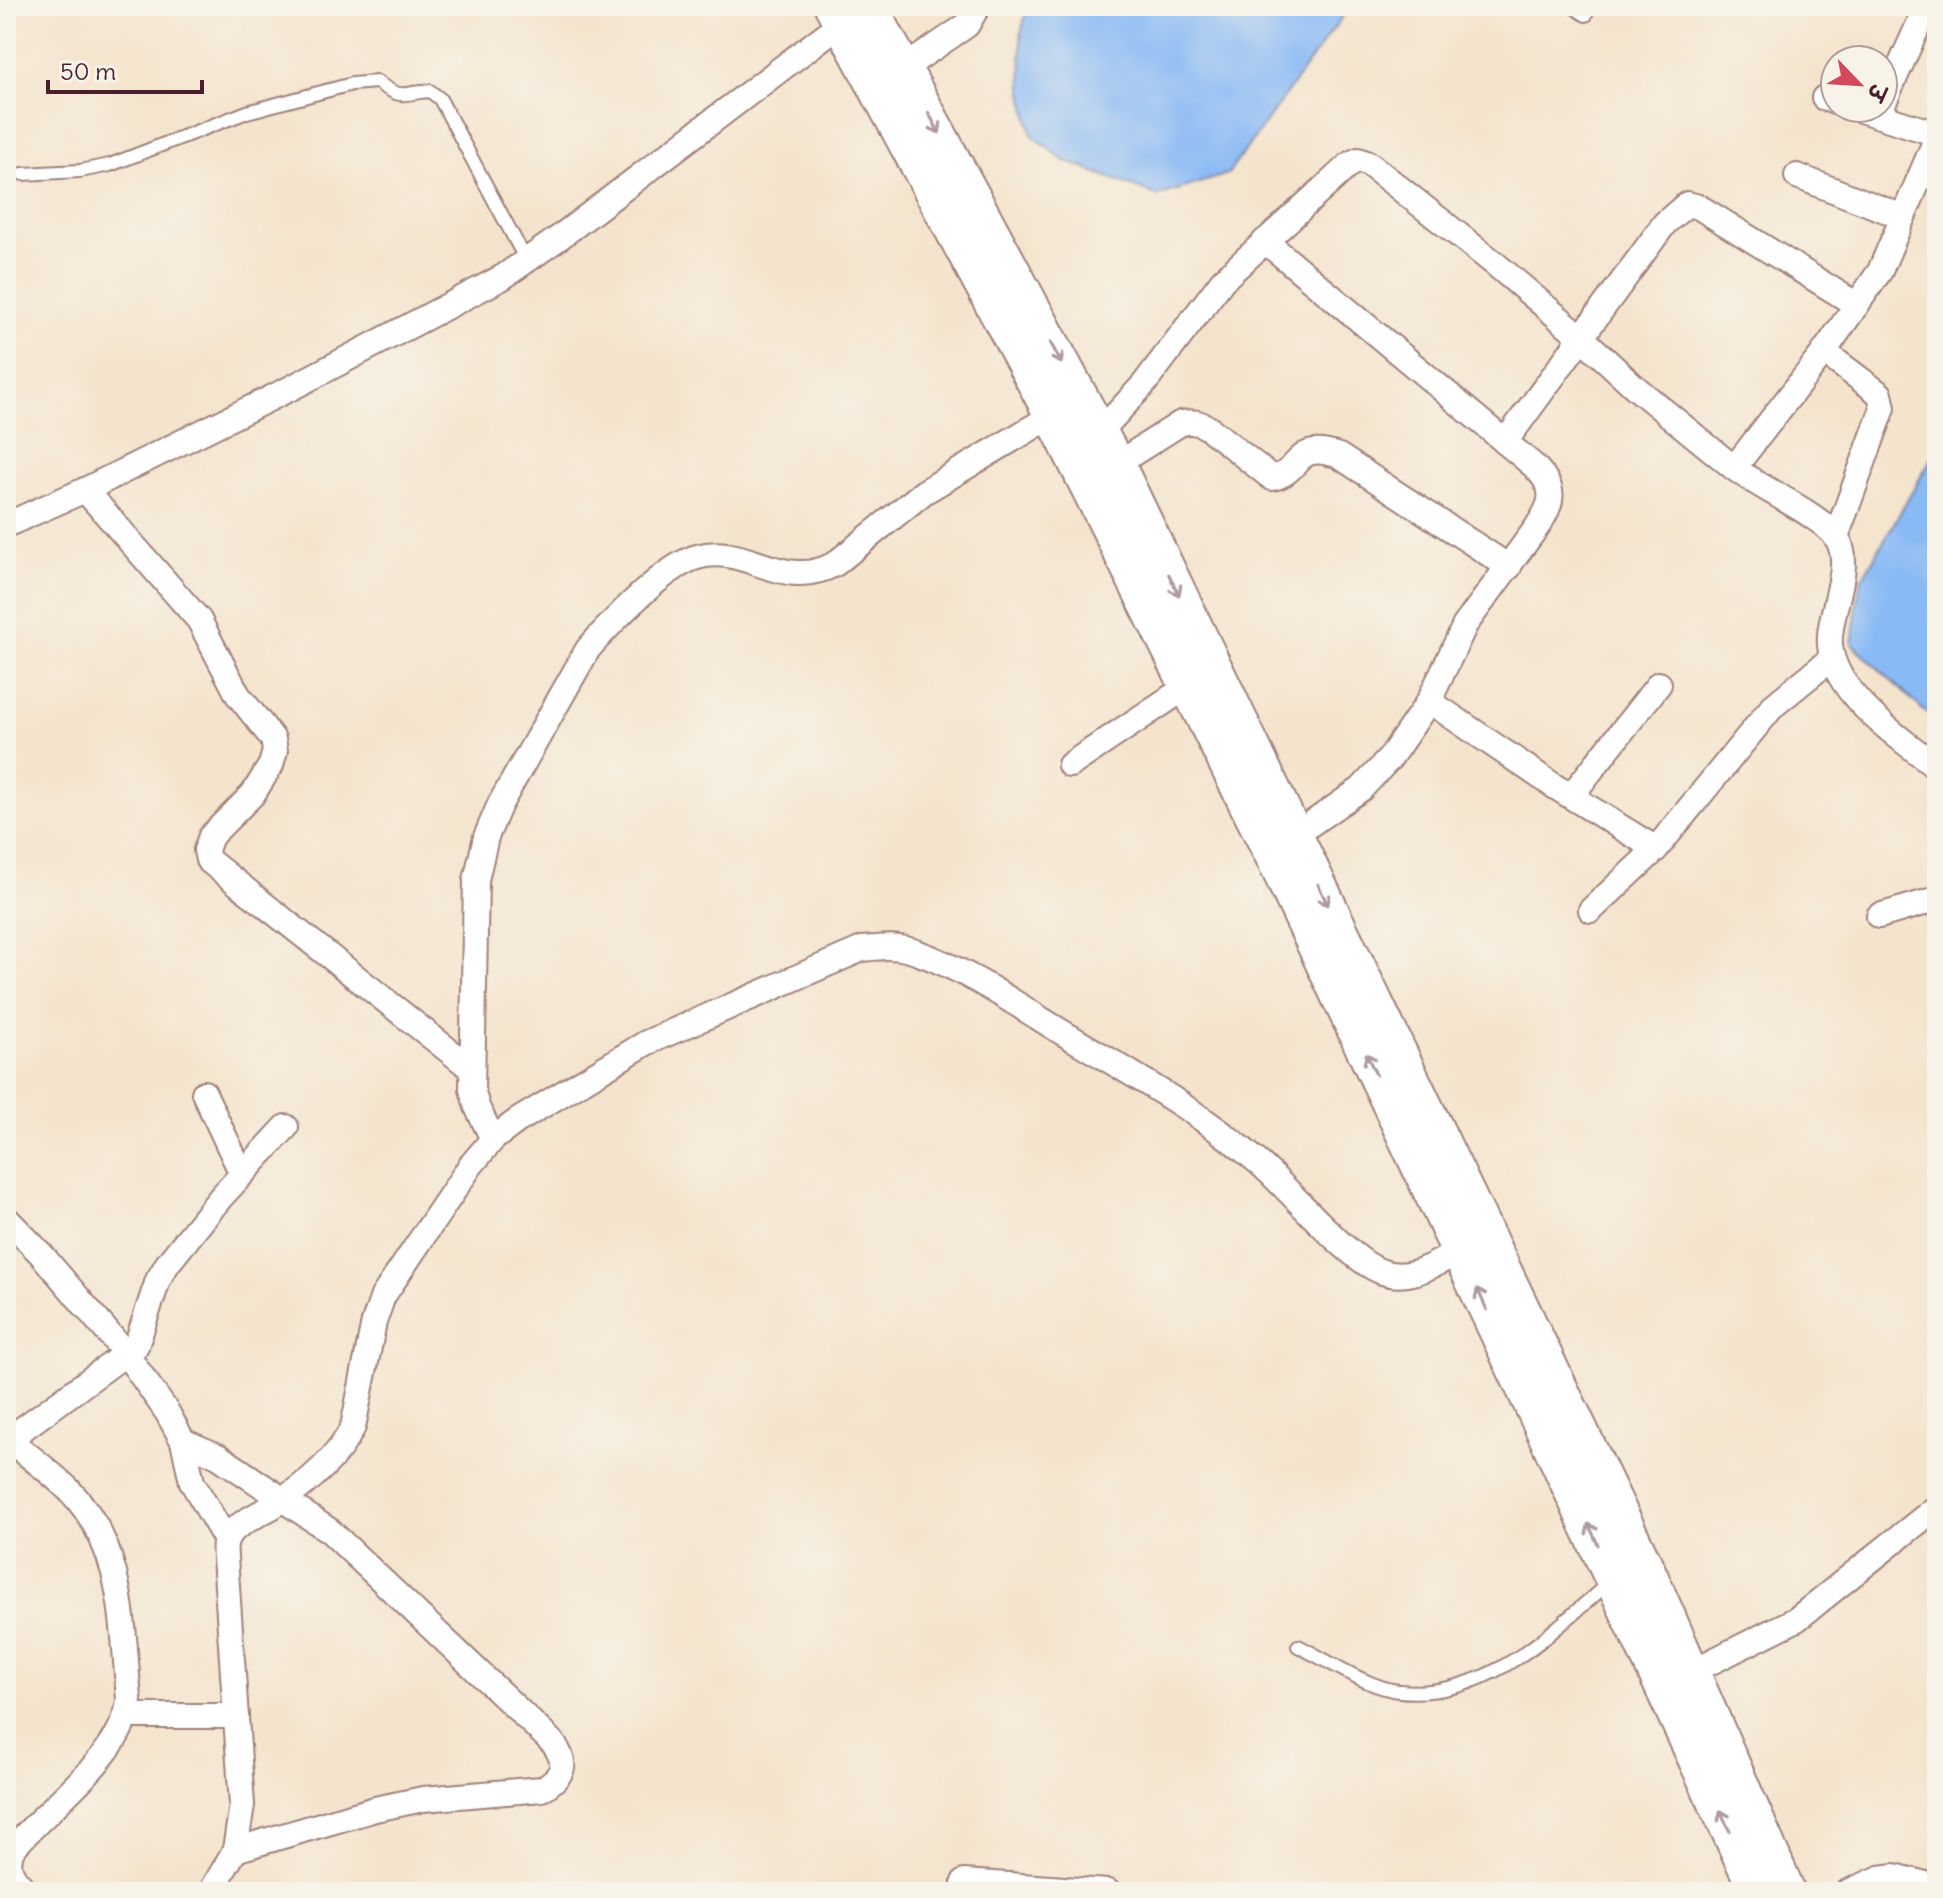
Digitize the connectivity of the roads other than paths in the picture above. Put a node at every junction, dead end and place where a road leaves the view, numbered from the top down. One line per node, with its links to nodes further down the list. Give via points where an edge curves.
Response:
1 (978, 6): 6 (street, via 967,25)
2 (1572, 6): 5 (lane)
3 (1927, 6): 7 (street)
4 (852, 10): 6 (main road); 14 (street); 18 (main road)
5 (1586, 15)
6 (904, 68): 18 (main road, one-way to 18)
7 (1899, 69)
8 (1899, 117): 9 (street)
9 (1937, 135): 12 (street)
10 (23, 174): 14 (lane, via 110,165 247,112 352,84 377,82 403,95 430,91 440,99)
11 (1797, 176): 12 (street)
12 (1903, 217): 15 (street, via 1880,271)
13 (1265, 241): 16 (street, via 1358,160); 19 (street, via 1223,280 1144,384); 20 (street)
14 (527, 262): 23 (street)
15 (1857, 305): 16 (street, via 1687,204 1665,223); 17 (street)
16 (1580, 336): 20 (street); 21 (street)
17 (1824, 352): 21 (street); 25 (street, via 1883,400)
18 (1067, 407): 19 (main road); 22 (main road); 39 (street, via 924,492 821,572 794,574 733,557 696,557 662,577 608,627 575,669 486,837 476,880)
19 (1099, 433): 22 (main road)
20 (1505, 442): 26 (street, via 1543,475 1551,496 1548,510)
21 (1734, 468): 25 (street)
22 (1101, 474): 26 (street, via 1181,423 1200,422 1272,478 1313,450 1339,456); 29 (main road); 34 (main road, one-way to 34)
23 (85, 490): 24 (street); 39 (street, via 199,620 238,695 273,739 271,765 253,794 211,836 208,860)
24 (6, 525)
25 (1836, 537): 27 (street, via 1842,574 1831,622)
26 (1509, 567): 30 (street, via 1465,625)
27 (1832, 658): 32 (street, via 1862,705); 35 (street, via 1773,706)
28 (1659, 684): 33 (street)
29 (1188, 686): 31 (street); 45 (main road, one-way to 29)
30 (1429, 701): 33 (street); 34 (street, via 1375,777)
31 (1070, 765)
32 (1937, 767)
33 (1571, 796): 35 (street)
34 (1295, 835): 48 (main road, one-way to 48)
35 (1656, 849): 37 (street)
36 (1937, 899): 38 (street)
37 (1591, 910)
38 (1879, 916)
39 (472, 1069): 42 (street, via 477,1107)
40 (204, 1093): 43 (street)
41 (286, 1127): 43 (street)
42 (493, 1139): 45 (street, via 646,1043 862,949 892,946 917,952 982,984 1210,1122 1285,1185 1360,1259 1381,1272 1416,1273); 49 (street, via 383,1296 346,1442)
43 (242, 1174): 46 (street, via 168,1263 140,1338)
44 (6, 1218): 46 (street)
45 (1460, 1251): 48 (main road, one-way to 45)
46 (127, 1355): 47 (street); 55 (street, via 22,1427 15,1440 72,1493 110,1552 121,1595)
47 (183, 1441): 49 (street, via 218,1456); 51 (street, via 192,1482)
48 (1570, 1448): 52 (main road, one-way to 48); 54 (main road, via 1647,1571)
49 (284, 1499): 51 (street); 57 (street, via 352,1550 553,1743 563,1756 563,1770 542,1789 423,1799)
50 (1937, 1507): 54 (street, via 1797,1619)
51 (226, 1540): 56 (street)
52 (1614, 1579): 53 (lane, via 1522,1656 1475,1681 1398,1691); 54 (main road)
53 (1298, 1646)
54 (1677, 1679): 63 (main road, one-way to 54); 64 (main road)
55 (128, 1716): 56 (street); 60 (street, via 102,1757 12,1850 9,1870)
56 (236, 1716): 57 (street, via 242,1805)
57 (235, 1850): 61 (street)
58 (964, 1882): 62 (street)
59 (1937, 1887): 65 (street, via 1895,1876)
60 (28, 1892)
61 (211, 1892)
62 (1108, 1892)
63 (1758, 1892)
64 (1787, 1892)
65 (1848, 1892)

